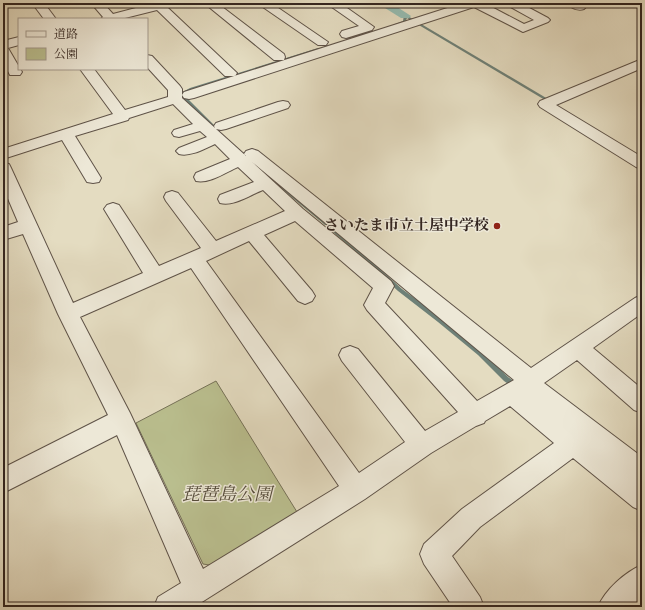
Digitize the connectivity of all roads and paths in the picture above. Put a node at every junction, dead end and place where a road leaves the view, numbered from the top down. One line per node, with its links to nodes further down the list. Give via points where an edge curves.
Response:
1 (38, 3): 9 (street)
2 (97, 3): 10 (street)
3 (210, 3): 16 (street)
4 (263, 3): 13 (street)
5 (332, 3): 13 (street, via 368,27)
6 (474, 3): 7 (street, via 523,28 544,20); 22 (street)
7 (511, 3)
8 (162, 4): 11 (street); 21 (street)
9 (49, 18)
10 (108, 18)
11 (113, 18)
12 (18, 41): 14 (street)
13 (322, 42): 16 (street)
14 (3, 45)
15 (3, 50): 20 (street)
16 (279, 57): 21 (street)
17 (148, 60): 22 (street)
18 (642, 63): 32 (street, via 551,102)
19 (88, 70): 24 (street)
20 (15, 72)
21 (230, 73): 22 (street)
22 (180, 94): 24 (street); 25 (street); 26 (street)
23 (283, 104): 26 (street)
24 (123, 116): 28 (street)
25 (203, 124): 26 (street); 27 (street)
26 (219, 132): 29 (street); 31 (street); 52 (street, via 239,143)
27 (179, 133)
28 (66, 134): 30 (street); 35 (street)
29 (184, 151)
30 (3, 154)
31 (241, 160): 34 (street); 36 (street)
32 (642, 164)
33 (3, 168): 41 (street)
34 (202, 177)
35 (93, 178)
36 (265, 182): 38 (street); 40 (street)
37 (172, 197): 44 (street)
38 (226, 199)
39 (113, 209): 46 (street)
40 (298, 213): 42 (street); 54 (street, via 384,286 374,305)
41 (29, 225): 43 (street); 49 (street)
42 (252, 233): 44 (street); 47 (street)
43 (3, 234)
44 (213, 250): 45 (street)
45 (194, 258): 46 (street); 60 (street)
46 (155, 276): 49 (street)
47 (304, 296)
48 (642, 303): 50 (street)
49 (68, 314): 55 (street)
50 (577, 347): 52 (street); 53 (street)
51 (350, 355): 57 (street)
52 (520, 387): 54 (street); 56 (street); 58 (street)
53 (642, 403)
54 (476, 416): 57 (street)
55 (122, 420): 59 (street); 63 (street)
56 (573, 443): 61 (street); 65 (street, via 471,518 434,554)
57 (422, 445): 60 (street)
58 (642, 472)
59 (3, 481)
60 (356, 490): 63 (street)
61 (642, 498)
62 (642, 579): 66 (street)
63 (197, 588): 64 (street)
64 (168, 607)
65 (470, 607)
66 (612, 607)

